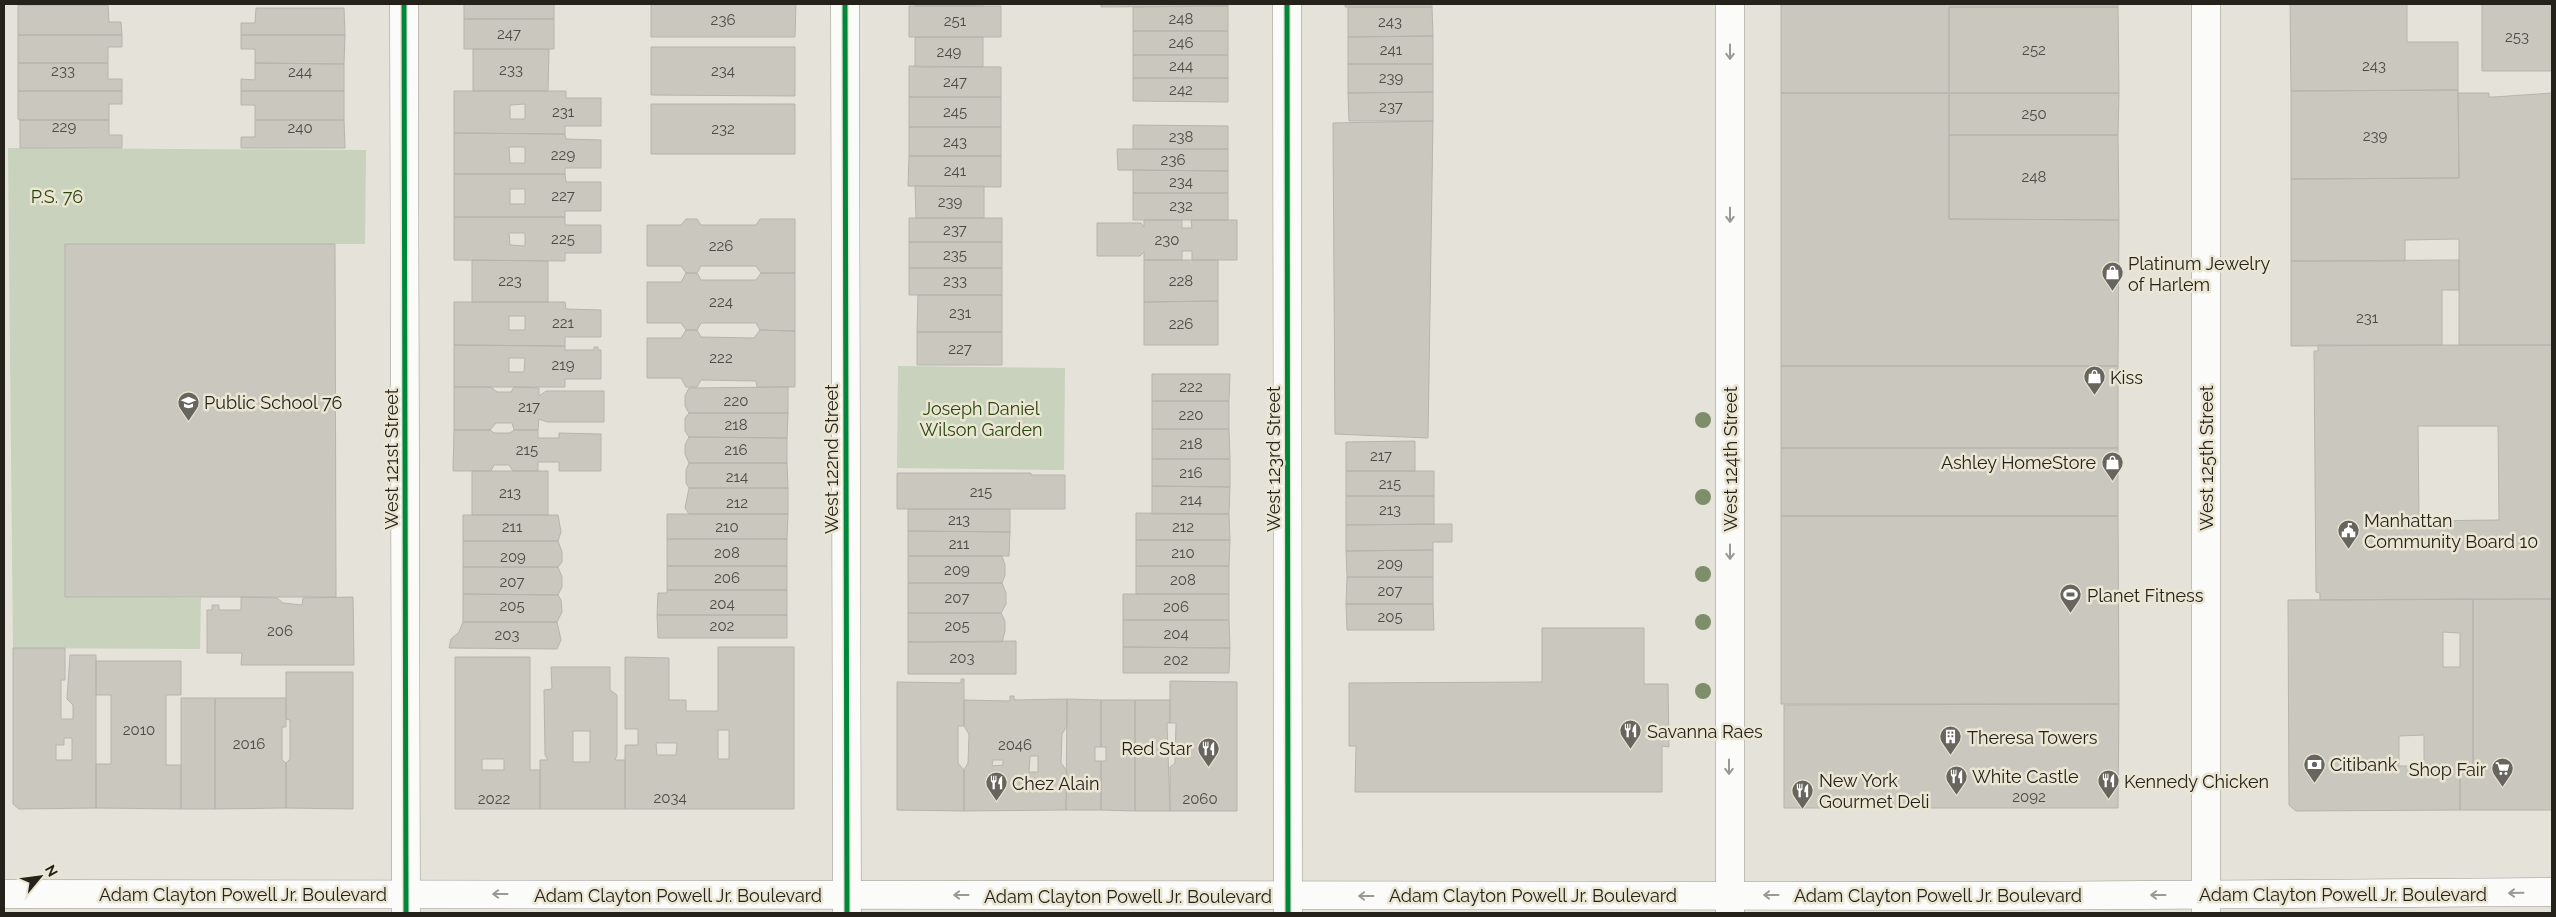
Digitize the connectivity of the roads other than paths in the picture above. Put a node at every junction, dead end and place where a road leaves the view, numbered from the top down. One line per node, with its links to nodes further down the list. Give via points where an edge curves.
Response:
1 (404, 4): 8 (street, West 121st Street)
2 (845, 4): 9 (street, West 122nd Street)
3 (1286, 4): 12 (street, West 123rd Street)
4 (1730, 4): 10 (street, West 124th Street, one-way to 10)
5 (2206, 4): 11 (street, West 125th Street)
6 (2552, 892): 11 (street, Adam Clayton Powell Jr. Boulevard, one-way to 11)
7 (4, 894): 8 (street, Adam Clayton Powell Jr. Boulevard)
8 (406, 904): 9 (street, Adam Clayton Powell Jr. Boulevard, one-way to 8)
9 (847, 904): 12 (street, Adam Clayton Powell Jr. Boulevard, one-way to 9)
10 (1730, 904): 11 (street, Adam Clayton Powell Jr. Boulevard, one-way to 10); 12 (street, Adam Clayton Powell Jr. Boulevard, one-way to 12)
11 (2206, 904)
12 (1288, 905)

